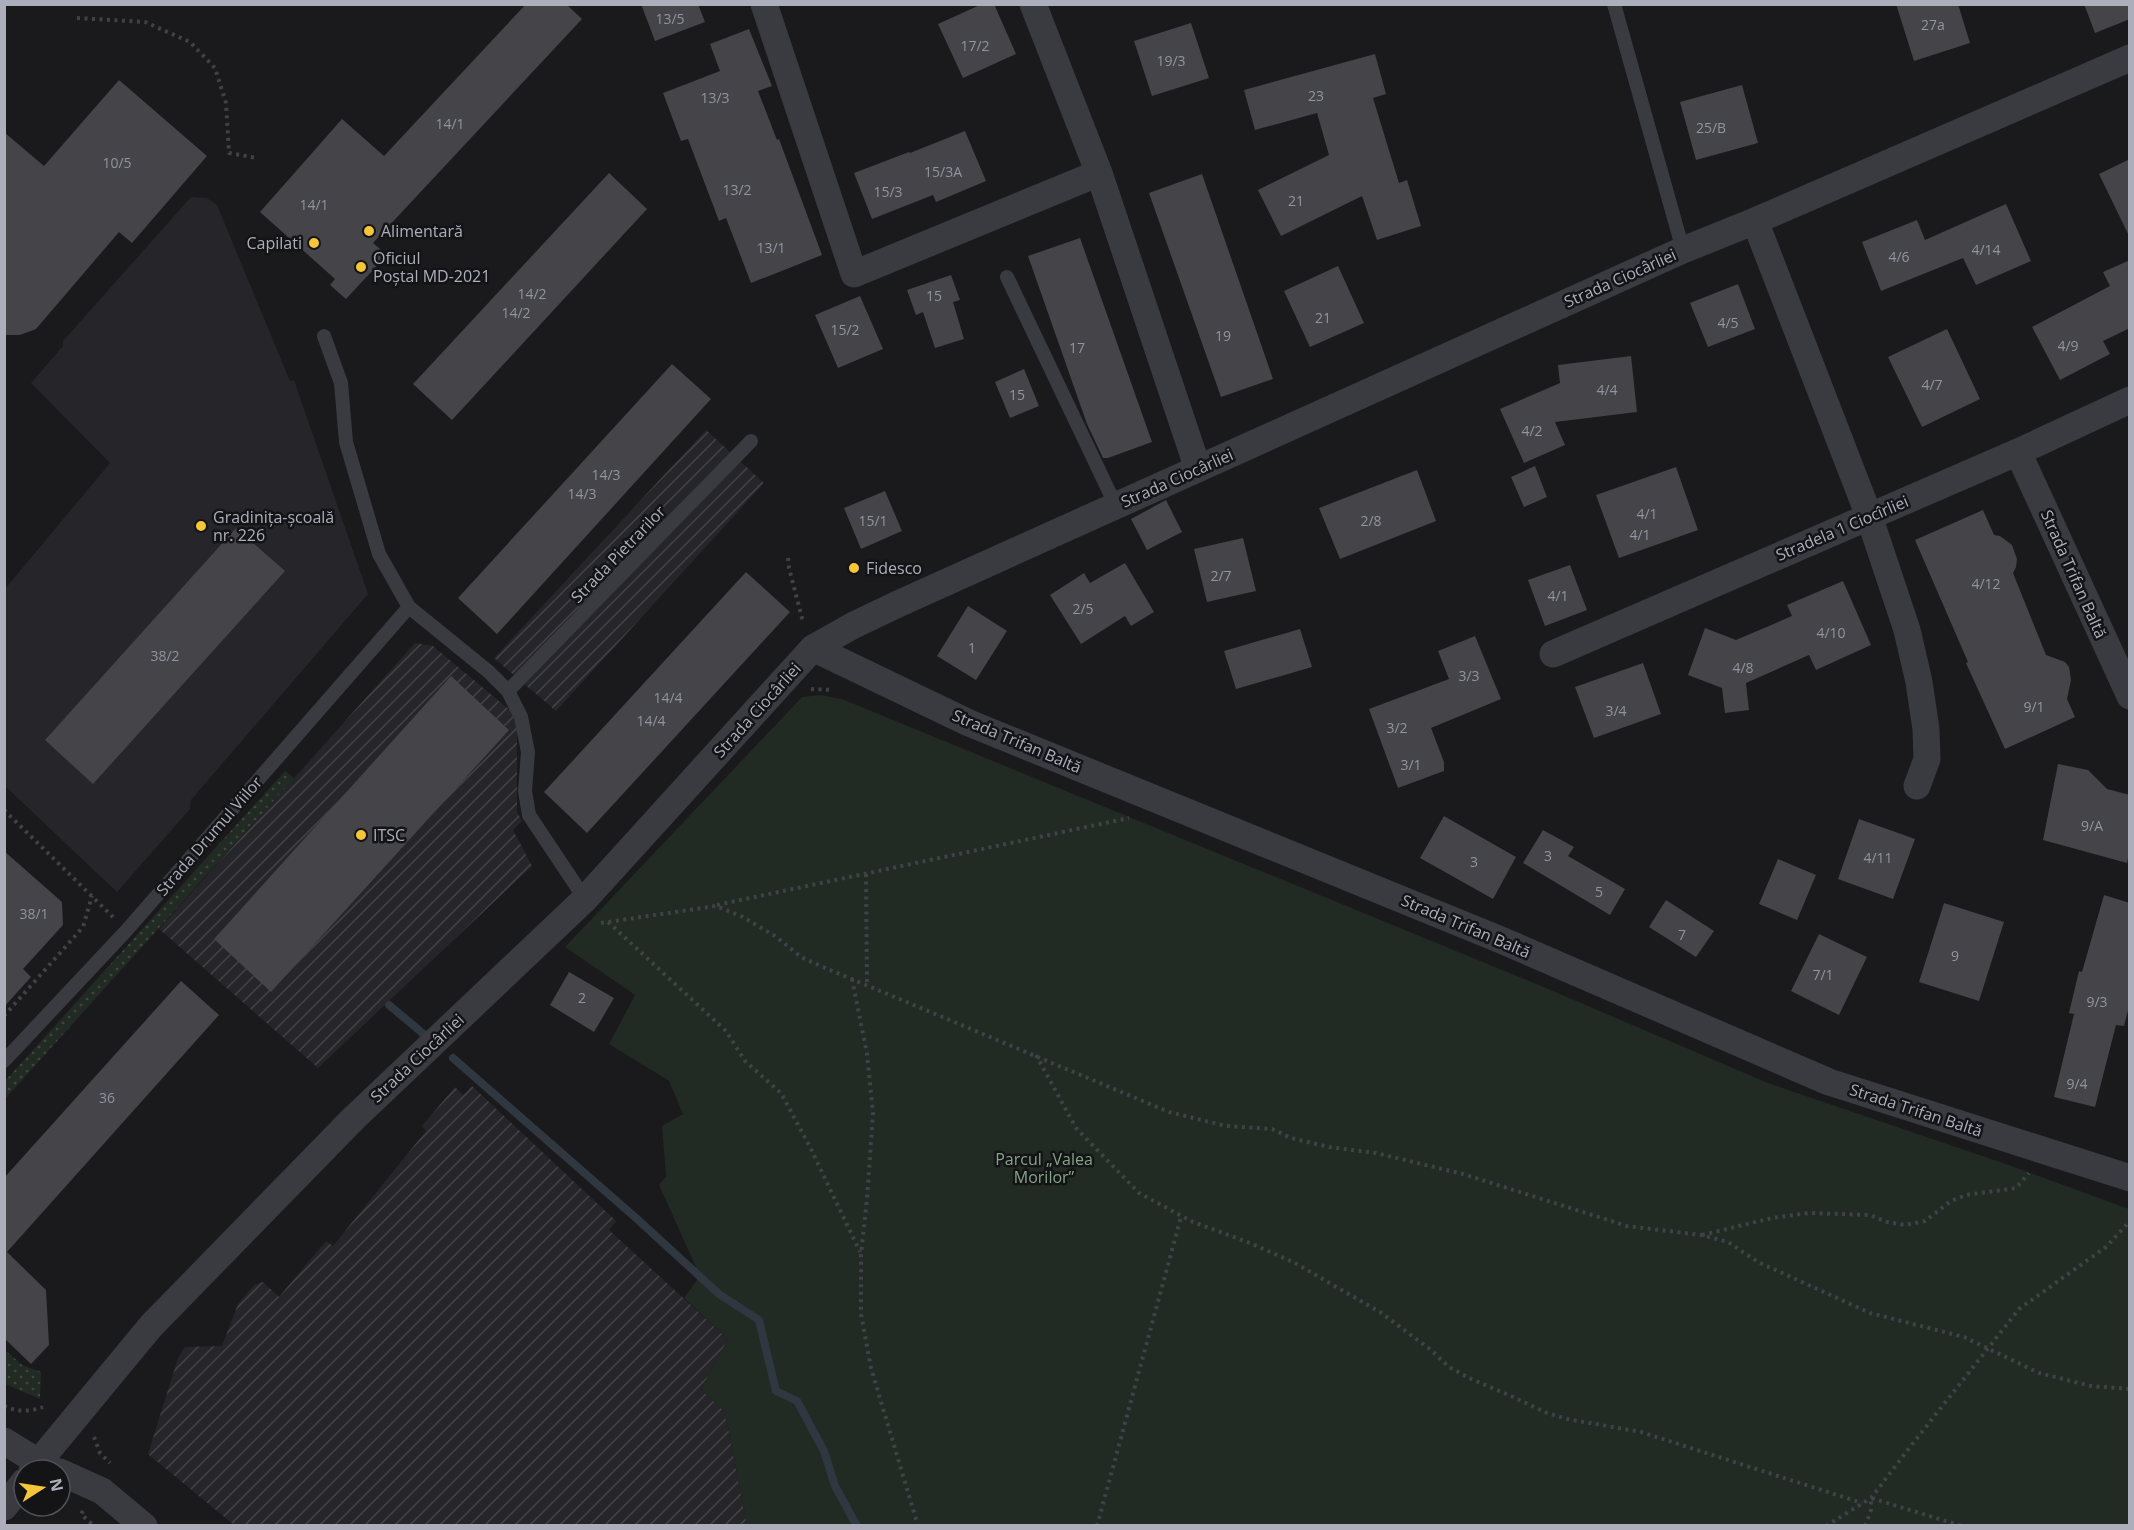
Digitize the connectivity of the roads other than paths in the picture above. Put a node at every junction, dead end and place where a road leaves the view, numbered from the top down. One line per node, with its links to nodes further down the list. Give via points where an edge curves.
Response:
1 (764, 4): 5 (street, via 854,274)
2 (1033, 4): 5 (street)
3 (1614, 4): 7 (lane, Strada Ciocârliei)
4 (2130, 58): 6 (street, Strada Ciocârliei)
5 (1099, 173): 13 (street)
6 (1755, 221): 7 (street, Strada Ciocârliei); 15 (street)
7 (1683, 250): 13 (street, Strada Ciocârliei)
8 (1007, 277): 14 (lane)
9 (324, 336): 16 (lane, via 341,383 346,442 379,554)
10 (2130, 400): 12 (street, Stradela 1 Ciocîrliei)
11 (751, 441): 19 (lane, Strada Pietrarilor)
12 (2018, 452): 15 (street, Stradela 1 Ciocîrliei); 20 (street, Strada Trifan Baltă)
13 (1198, 468): 14 (street, Strada Ciocârliei)
14 (1116, 506): 17 (street, Strada Ciocârliei, via 898,604)
15 (1869, 516): 18 (street, Stradela 1 Ciocîrliei); 21 (street, via 1907,630 1919,682 1927,759)
16 (408, 607): 19 (lane); 23 (lane, Strada Drumul Viilor, via 126,931)
17 (813, 648): 22 (street, Strada Ciocârliei); 24 (street, Strada Trifan Baltă, via 969,723 1490,935 1829,1082)
18 (1552, 654)
19 (508, 691): 22 (lane, via 521,717 528,752 525,792 529,814)
20 (2130, 696)
21 (1917, 786)
22 (585, 899): 27 (street, Strada Ciocârliei, via 353,1119 151,1326)
23 (4, 1061)
24 (2130, 1178)
25 (4, 1441): 26 (street)
26 (26, 1458)
27 (52, 1458)
28 (72, 1481): 29 (street, via 102,1491)
29 (144, 1526)

